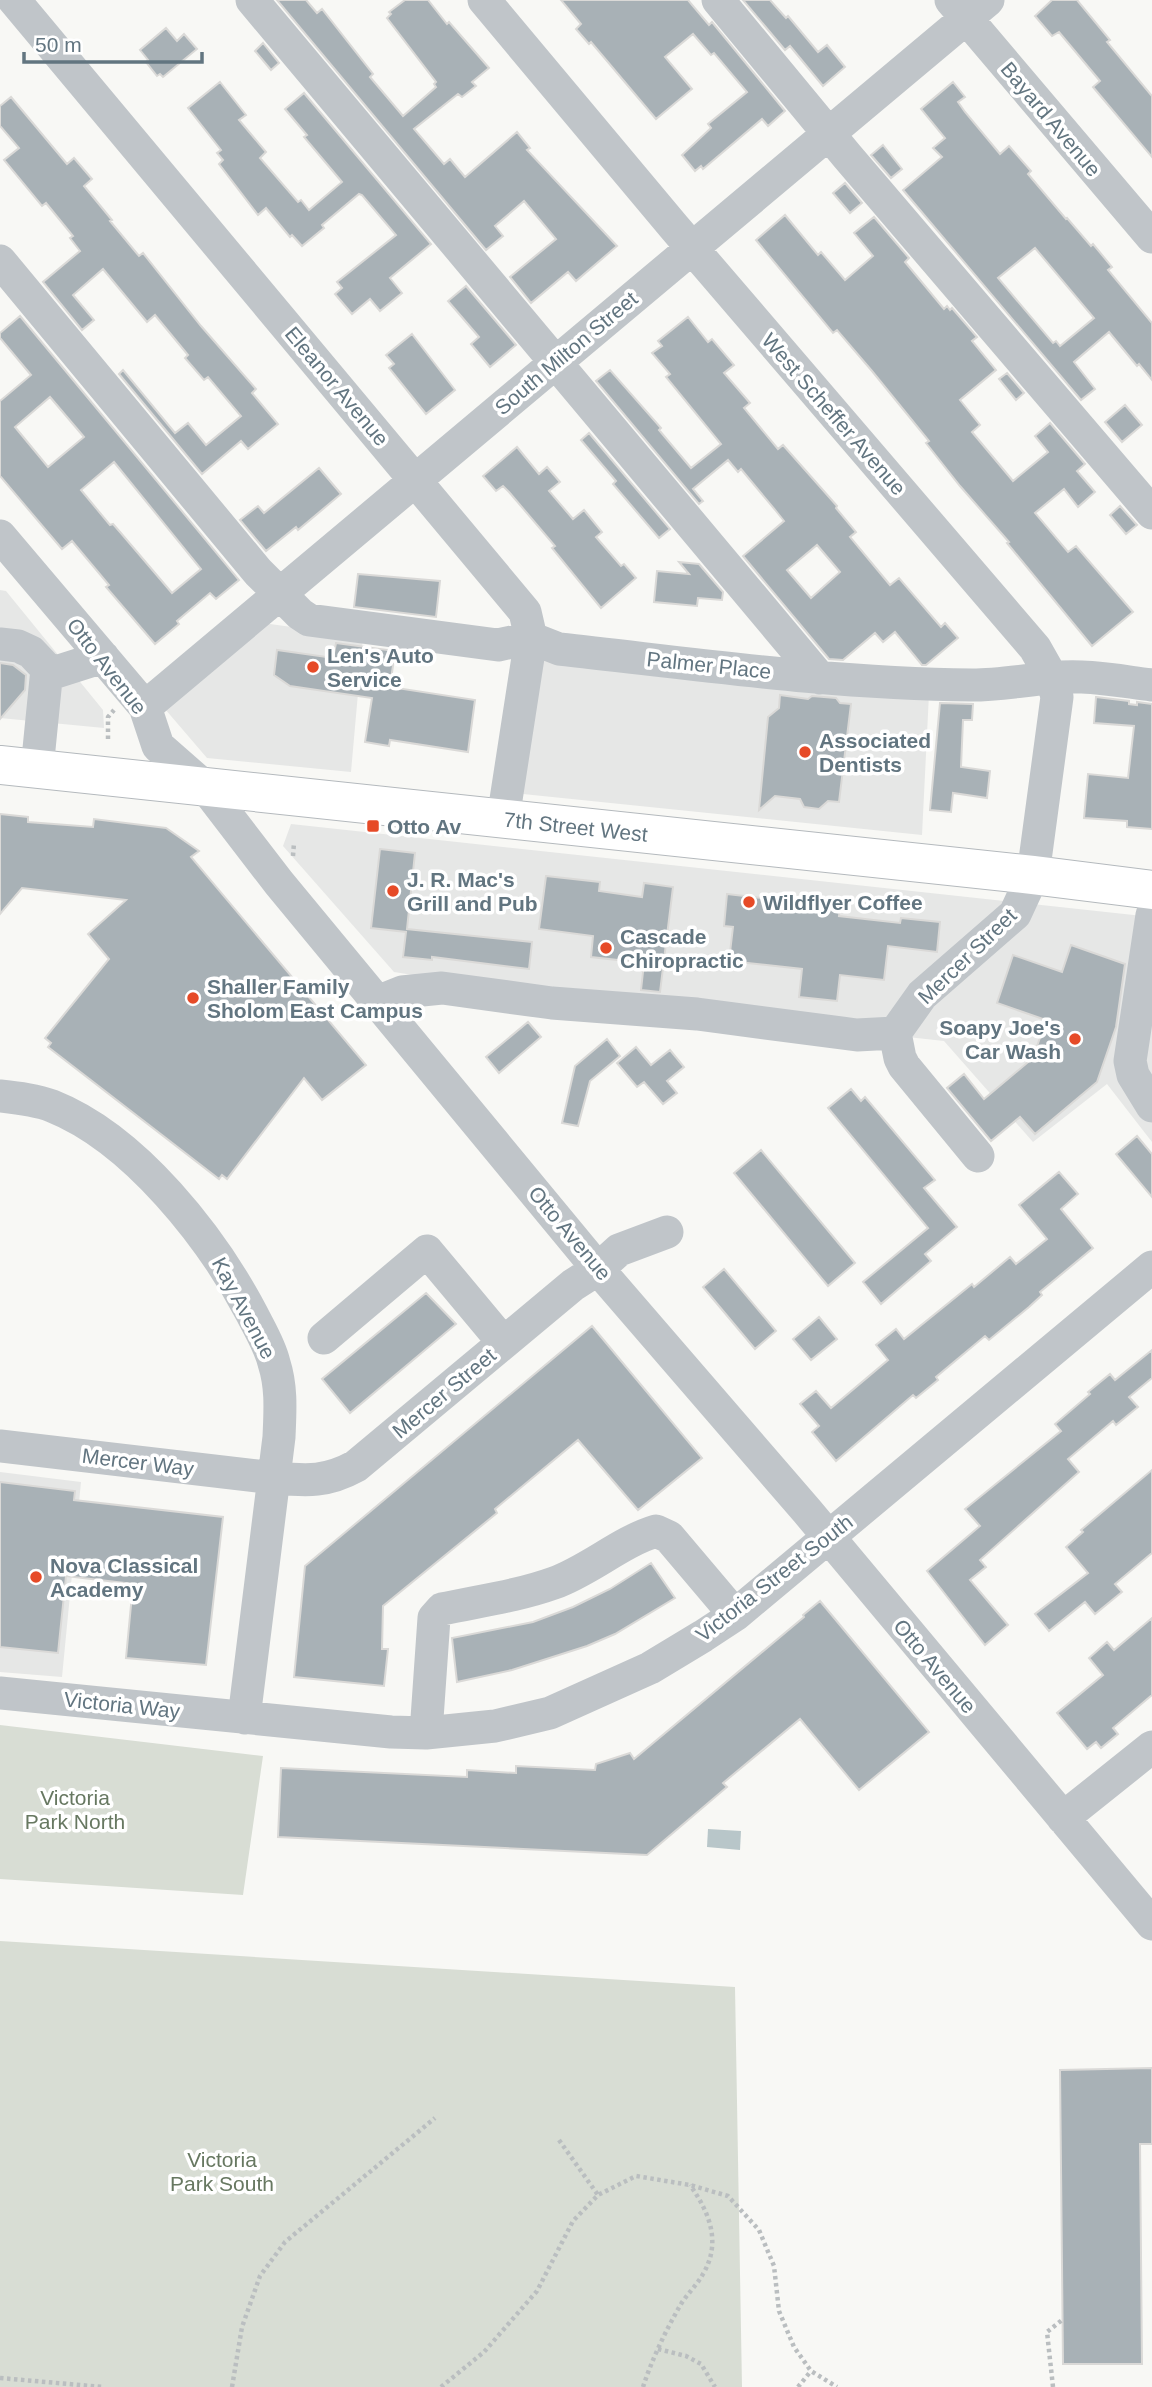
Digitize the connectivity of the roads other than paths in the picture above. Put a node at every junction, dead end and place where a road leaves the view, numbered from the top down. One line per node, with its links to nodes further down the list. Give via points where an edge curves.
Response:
1 (14, 0): 11 (street, Eleanor Avenue)
2 (252, 0): 10 (street)
3 (484, 0): 8 (street, West Scheffer Avenue)
4 (718, 0): 6 (street)
5 (968, 6): 6 (street, South Milton Street); 7 (street, Bayard Avenue)
6 (828, 134): 8 (street, South Milton Street); 12 (street)
7 (1152, 237)
8 (692, 248): 10 (street, South Milton Street); 21 (street, West Scheffer Avenue, via 1035,648)
9 (0, 261): 15 (street)
10 (556, 362): 11 (street, South Milton Street); 20 (street)
11 (416, 480): 15 (street, South Milton Street); 16 (street, Eleanor Avenue, via 525,612)
12 (1152, 513)
13 (0, 536): 14 (street, Otto Avenue)
14 (14, 571): 18 (street, Otto Avenue)
15 (280, 594): 16 (street, via 309,620 498,645); 23 (street, South Milton Street)
16 (531, 638): 20 (street, Palmer Place, via 559,649); 26 (street, Eleanor Avenue)
17 (0, 644): 19 (street, via 31,652)
18 (103, 657): 19 (street, via 56,672); 23 (street, Otto Avenue)
19 (47, 669): 24 (street)
20 (820, 678): 21 (street, Palmer Place, via 972,685)
21 (1052, 678): 22 (street, Palmer Place); 27 (street, West Scheffer Avenue, via 1058,697)
22 (1152, 685)
23 (130, 708): 25 (street, Otto Avenue, via 158,746)
24 (18, 767): 25 (main road, 7th Street West)
25 (206, 788): 26 (main road, 7th Street West); 30 (street, Otto Avenue)
26 (503, 819): 27 (main road, 7th Street West)
27 (1033, 875): 28 (main road, 7th Street West); 31 (street, Mercer Street, via 1015,914 922,995)
28 (1152, 890)
29 (1152, 915): 33 (street, via 1130,1060 1133,1075)
30 (377, 1002): 31 (street, via 402,992 442,988 857,1035); 37 (street, Otto Avenue)
31 (895, 1033): 34 (street, via 904,1066)
32 (0, 1096): 41 (street, Kay Avenue, via 52,1106 98,1132 159,1185 195,1225 237,1285 274,1361 280,1390)
33 (1152, 1105)
34 (978, 1156)
35 (667, 1233): 37 (street, Mercer Street, via 628,1245)
36 (1152, 1267): 42 (street, Victoria Street South)
37 (598, 1269): 39 (street, Mercer Street); 42 (street, Otto Avenue)
38 (324, 1338): 39 (street, via 427,1251)
39 (503, 1342): 41 (street, Mercer Street, via 356,1466 319,1480)
40 (0, 1446): 41 (street, Mercer Way)
41 (275, 1478): 45 (street, Kay Avenue)
42 (828, 1537): 43 (street, Victoria Street South); 48 (street, Otto Avenue)
43 (735, 1615): 46 (street, Victoria Street South, via 650,1668 550,1713 495,1726); 46 (street, via 669,1537 656,1531 554,1583 442,1609 434,1618)
44 (0, 1693): 45 (street, Victoria Way)
45 (244, 1717): 46 (street, Victoria Street South)
46 (426, 1733)
47 (1152, 1747): 48 (street)
48 (1063, 1818): 49 (street, Otto Avenue)
49 (1152, 1924)

